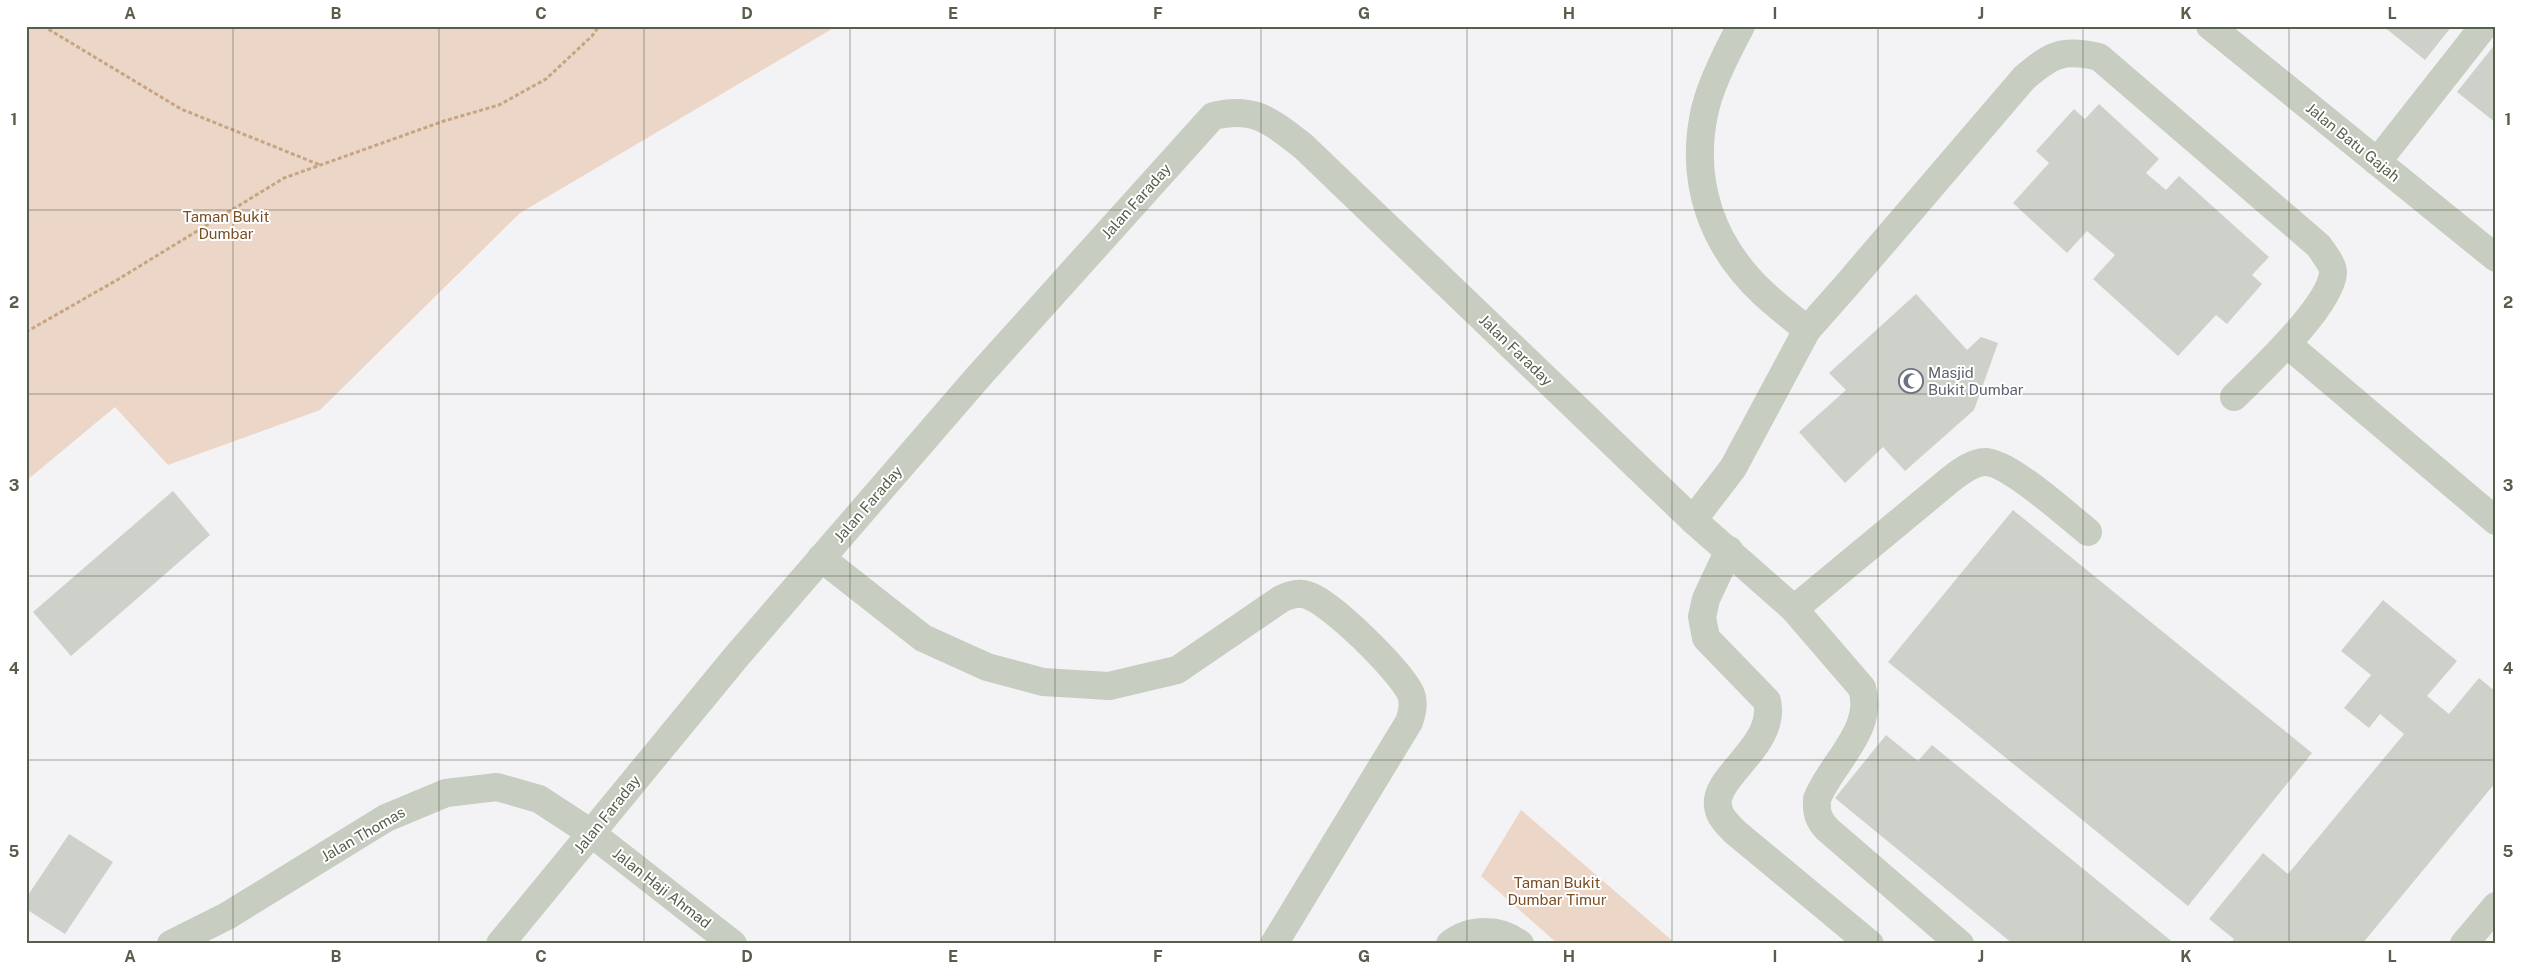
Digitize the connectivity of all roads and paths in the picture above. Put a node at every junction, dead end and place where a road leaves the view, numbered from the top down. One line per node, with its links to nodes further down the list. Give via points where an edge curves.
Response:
1 (43, 26): 8 (path, via 181,109)
2 (599, 26): 8 (path, via 546,79 499,105)
3 (1740, 26): 10 (street, via 1704,112 1698,156 1705,205 1735,260 1762,292)
4 (2210, 26): 6 (street, Jalan Batu Gajah)
5 (2484, 26): 7 (street)
6 (2240, 36): 7 (street, Jalan Batu Gajah)
7 (2378, 162): 9 (street, Jalan Batu Gajah)
8 (320, 165): 11 (path, via 284,178)
9 (2496, 258)
10 (1806, 330): 12 (street, via 2024,78 2056,54 2077,52 2099,57 2319,246 2334,270 2331,286); 14 (street, via 1733,468)
11 (26, 332)
12 (2287, 344): 13 (street); 15 (street)
13 (2234, 397)
14 (1694, 520): 17 (street, Jalan Faraday); 18 (street, Jalan Faraday, via 1303,146 1257,115 1233,111 1213,116 978,377)
15 (2496, 521)
16 (2088, 532): 19 (street, via 2006,469 1986,462 1967,467)
17 (1729, 550): 19 (street, Jalan Faraday); 28 (street, via 1706,599 1702,617 1706,638 1767,702 1770,715 1766,730 1720,791 1717,806 1735,832)
18 (821, 558): 20 (street, Jalan Faraday); 25 (street, via 923,638 987,668 1042,682 1109,686 1176,670 1293,594 1306,594 1318,600 1347,622 1402,680 1411,694 1413,708 1409,722)
19 (1794, 610): 29 (street, Jalan Faraday, via 1862,688 1866,702 1864,718 1855,736 1821,788 1816,810 1819,820)
20 (591, 833): 22 (street, Jalan Thomas, via 539,799 498,787 446,792 386,818 227,916); 23 (street, Jalan Faraday); 24 (street, Jalan Haji Ahmad)
21 (2496, 906): 30 (street)
22 (171, 944)
23 (500, 944)
24 (733, 944)
25 (1274, 944)
26 (1450, 944): 27 (street, via 1462,935 1486,932 1512,937)
27 (1520, 944)
28 (1870, 944)
29 (1960, 944)
30 (2464, 944)

